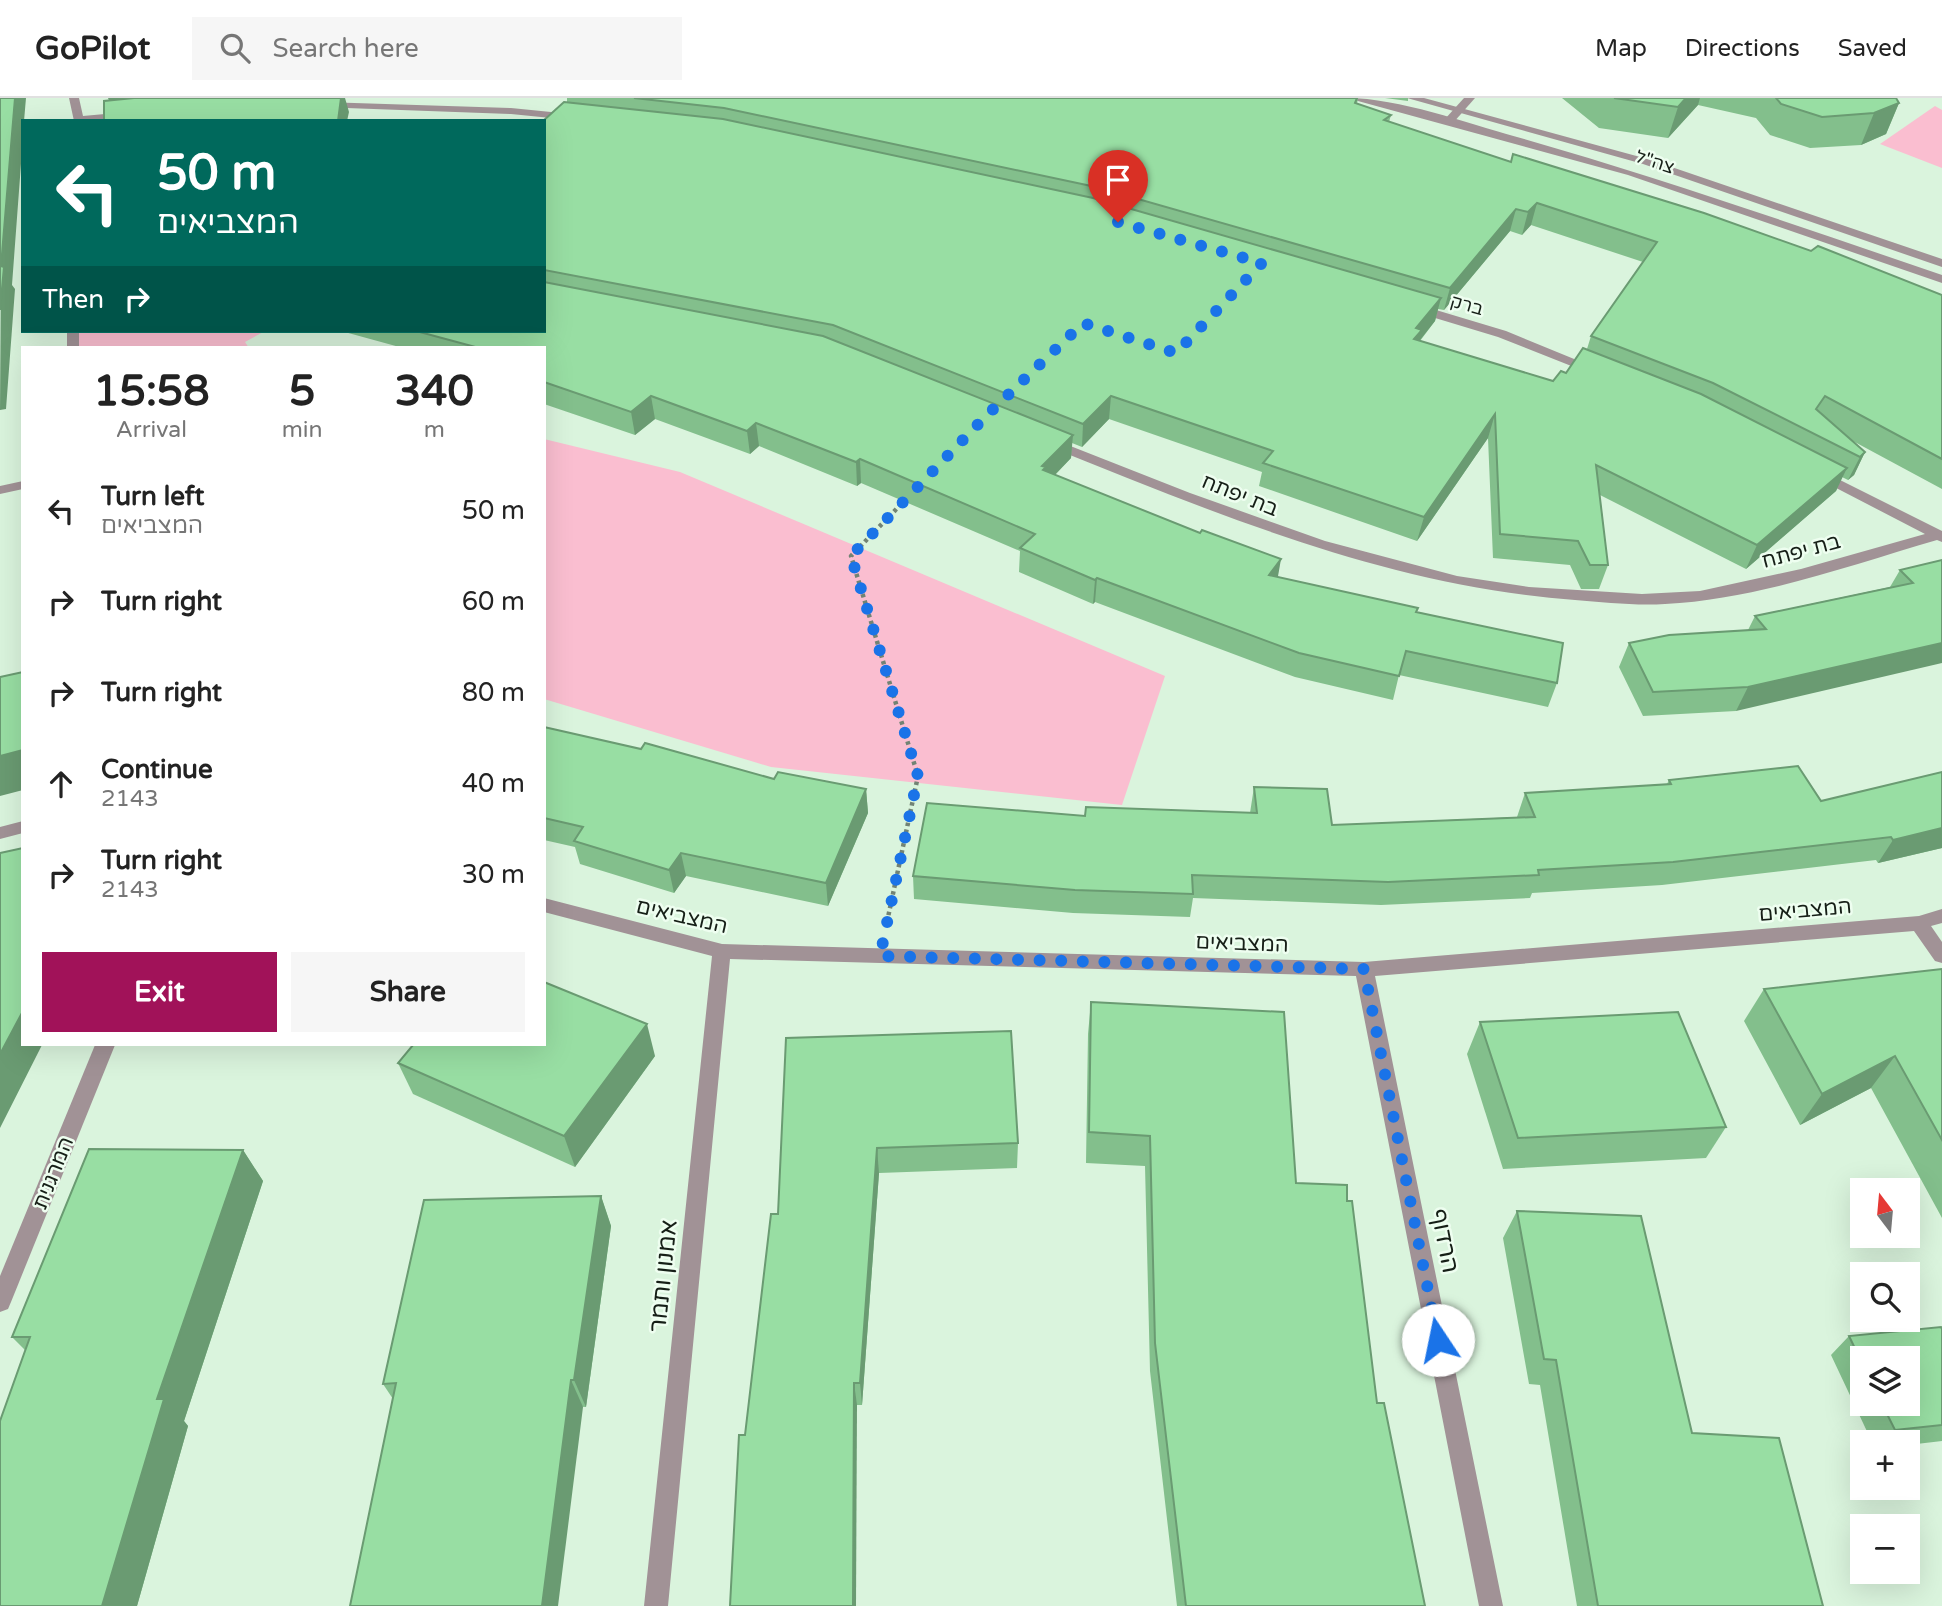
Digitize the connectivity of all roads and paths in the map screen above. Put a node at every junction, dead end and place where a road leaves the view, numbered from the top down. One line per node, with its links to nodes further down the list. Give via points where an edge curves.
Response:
1 (74, 98): 10 (street)
2 (1352, 98): 13 (street, צה"ל)
3 (1412, 98): 7 (street, צה"ל)
4 (1470, 98): 7 (street)
5 (315, 105): 6 (street)
6 (392, 106): 9 (street); 12 (street)
7 (1459, 109): 13 (street); 14 (street, צה"ל, via 1647,162)
8 (146, 113): 11 (street)
9 (579, 118)
10 (79, 119)
11 (96, 119)
12 (388, 119)
13 (1449, 121): 15 (street, צה"ל, via 1632,173)
14 (1942, 263)
15 (1942, 279)
16 (1409, 306): 17 (street, ברק, via 1503,334)
17 (1613, 378)
18 (1037, 437): 23 (street, בת יפתח, via 1280,534 1412,573 1546,595 1666,599 1759,584)
19 (1806, 467): 23 (street)
20 (21, 485): 21 (street)
21 (0, 490)
22 (909, 496): 30 (path, via 851,556 918,776)
23 (1940, 536)
24 (21, 828): 25 (street)
25 (0, 833)
26 (546, 906): 29 (street, המצביאים)
27 (1942, 916): 28 (street, המצביאים)
28 (1919, 923): 31 (street); 32 (street, המצביאים)
29 (722, 951): 30 (street, המצביאים); 35 (street, אמנון ותמר)
30 (880, 956): 32 (street, המצביאים)
31 (1942, 956)
32 (1364, 969): 36 (street, הרדוף)
33 (105, 1046): 34 (street, המרגנית)
34 (0, 1302)
35 (656, 1606)
36 (1490, 1606)

